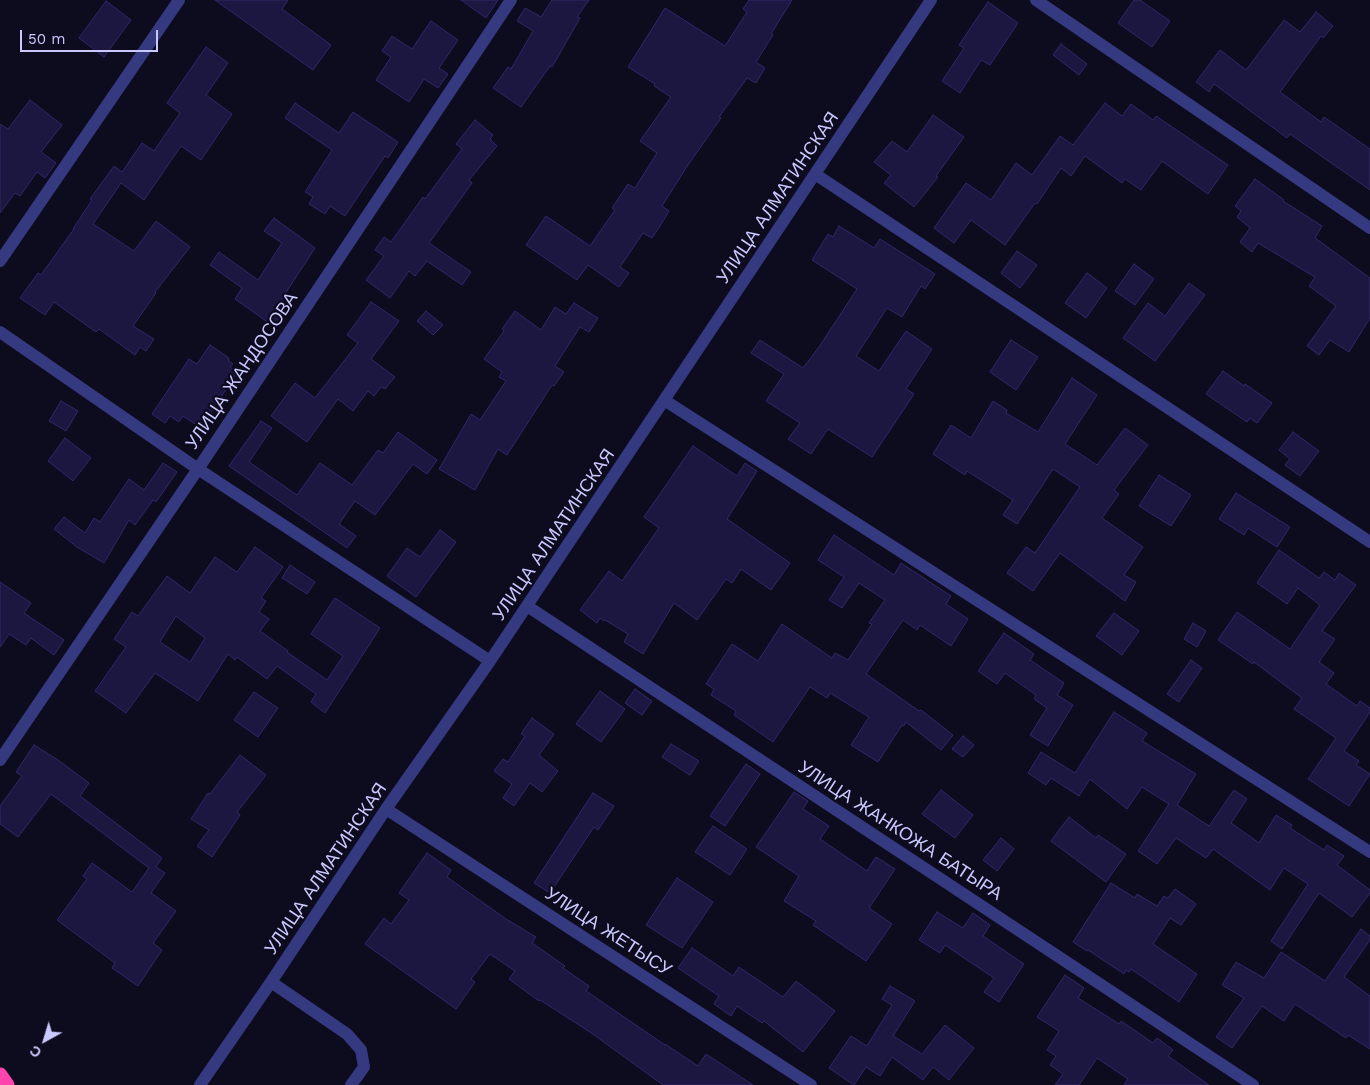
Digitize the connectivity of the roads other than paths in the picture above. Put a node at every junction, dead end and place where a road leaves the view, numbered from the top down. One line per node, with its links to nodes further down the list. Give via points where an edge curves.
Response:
1 (179, 0): 7 (street)
2 (511, 0): 10 (street, УЛИЦА ЖАНДОСОВА)
3 (931, 0): 5 (street, УЛИЦА АЛМАТИНСКАЯ)
4 (1036, 0): 6 (street)
5 (815, 174): 9 (street, УЛИЦА АЛМАТИНСКАЯ); 11 (street)
6 (1370, 228)
7 (0, 261)
8 (0, 332): 10 (street)
9 (664, 400): 12 (street, УЛИЦА АЛМАТИНСКАЯ); 16 (street)
10 (198, 469): 13 (street); 14 (street, УЛИЦА ЖАНДОСОВА)
11 (1370, 542)
12 (527, 606): 13 (street, УЛИЦА АЛМАТИНСКАЯ); 23 (street, УЛИЦА ЖАНКОЖА БАТЫРА)
13 (490, 661): 15 (street, УЛИЦА АЛМАТИНСКАЯ)
14 (0, 760)
15 (386, 808): 17 (street, УЛИЦА АЛМАТИНСКАЯ); 22 (street, УЛИЦА ЖЕТЫСУ)
16 (1370, 852)
17 (271, 982): 20 (street, УЛИЦА АЛМАТИНСКАЯ); 21 (street, via 347,1034 361,1050 364,1067)
18 (0, 1076): 19 (highway)
19 (7, 1085)
20 (200, 1085)
21 (351, 1085)
22 (811, 1085)
23 (1253, 1085)

